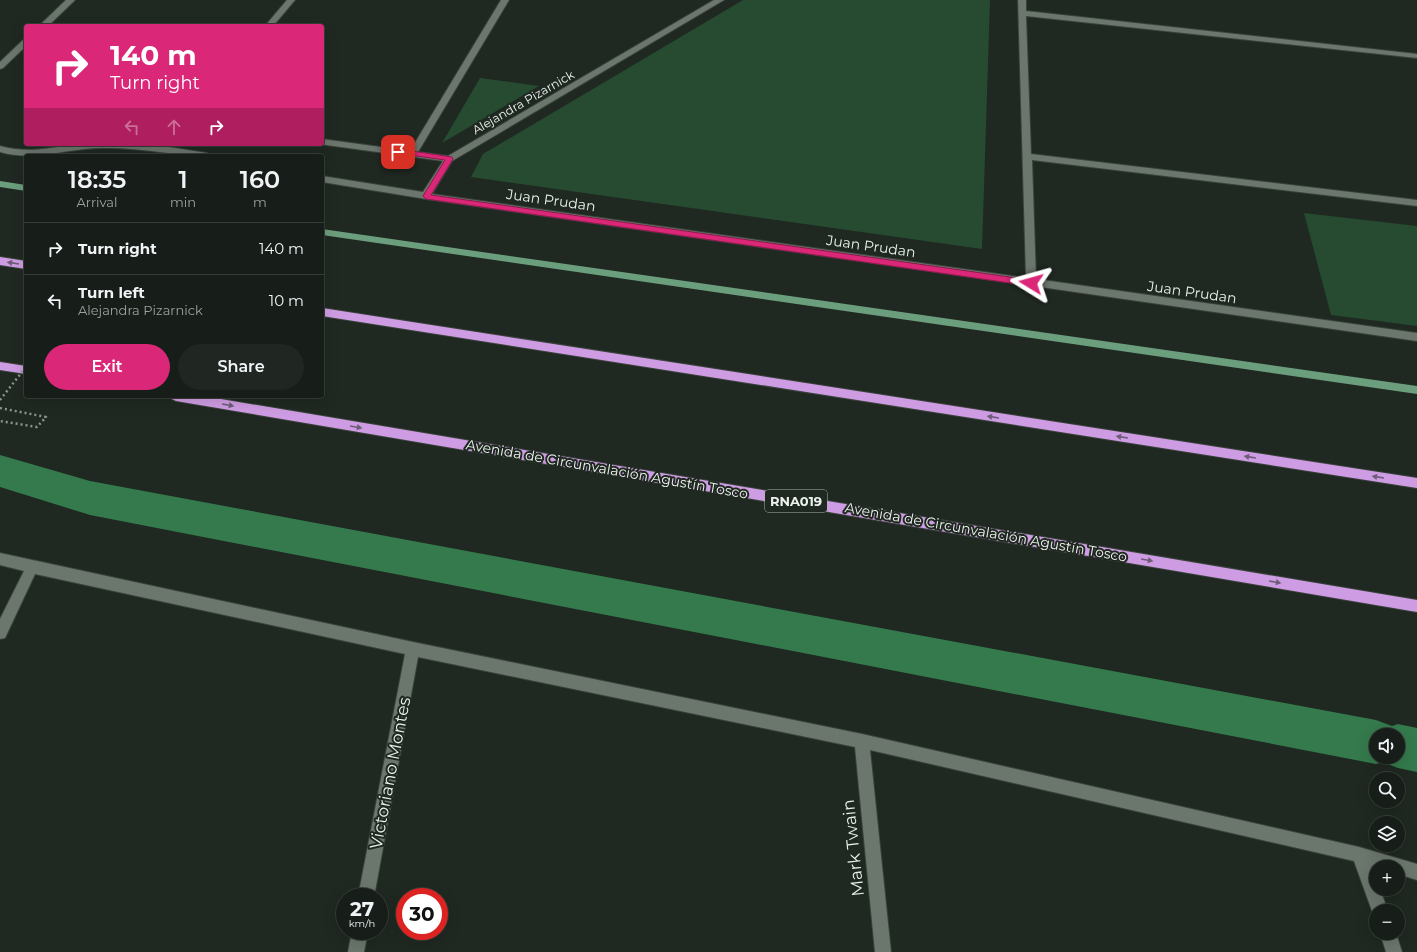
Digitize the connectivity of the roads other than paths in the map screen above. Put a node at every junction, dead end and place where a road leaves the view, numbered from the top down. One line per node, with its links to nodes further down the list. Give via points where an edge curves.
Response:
1 (71, 0): 7 (street)
2 (291, 0): 8 (street)
3 (505, 0): 16 (street)
4 (720, 0): 19 (street, Alejandra Pizarnick)
5 (1022, 0): 6 (street)
6 (1022, 13): 10 (street); 18 (street)
7 (45, 24)
8 (271, 24)
9 (24, 44): 11 (street)
10 (1417, 56)
11 (0, 66)
12 (324, 142): 16 (street)
13 (80, 146): 15 (street, via 40,153)
14 (166, 146): 17 (street)
15 (0, 150)
16 (413, 153): 19 (street)
17 (199, 154)
18 (1027, 156): 22 (street); 25 (street)
19 (449, 159): 21 (street)
20 (324, 179): 21 (street, Juan Prudan)
21 (426, 196): 25 (street, Juan Prudan)
22 (1417, 203)
23 (0, 261): 24 (highway, one-way to 23)
24 (24, 265)
25 (1031, 283): 27 (street, Juan Prudan)
26 (324, 312): 33 (highway, one-way to 26)
27 (1417, 338)
28 (0, 366): 30 (highway)
29 (0, 372): 31 (highway)
30 (24, 372)
31 (24, 372)
32 (188, 398): 36 (highway, Avenida de Circunvalación Agustín Tosco / RNA019, one-way to 36, via 680,482 933,522)
33 (1417, 483)
34 (0, 559): 35 (street)
35 (32, 567): 37 (street); 38 (street)
36 (1417, 606)
37 (0, 633)
38 (413, 649): 39 (street); 42 (street, Victoriano Montes)
39 (862, 740): 40 (street); 47 (street, Mark Twain)
40 (1359, 854): 41 (street); 43 (street)
41 (1413, 869)
42 (368, 888)
43 (1377, 904)
44 (358, 940): 46 (street)
45 (1390, 940): 48 (street)
46 (356, 952)
47 (883, 952)
48 (1394, 952)

